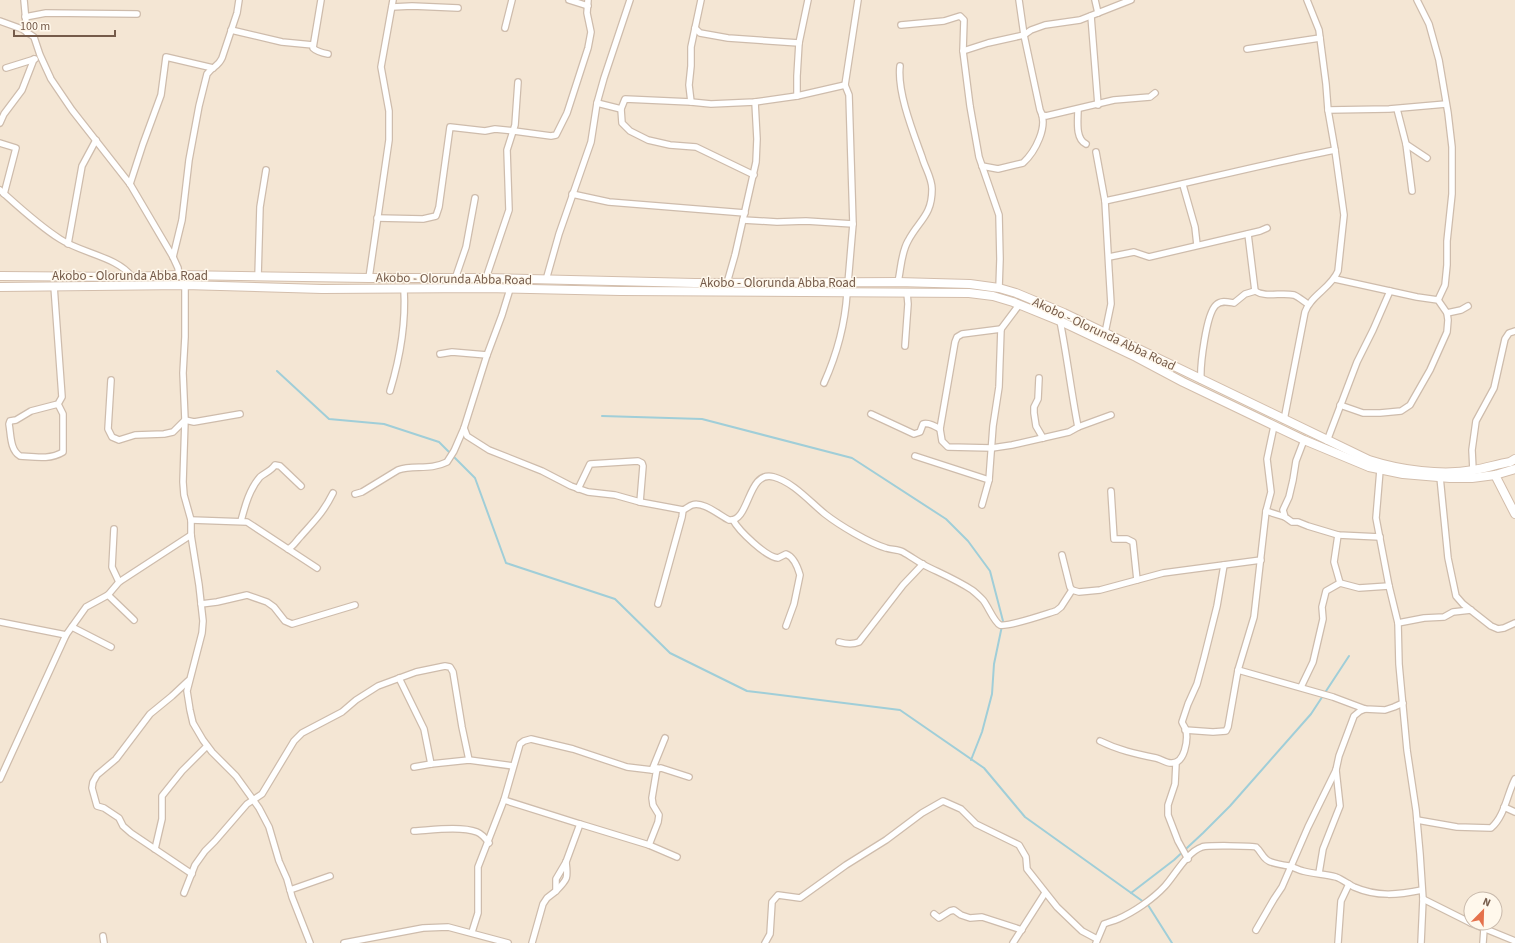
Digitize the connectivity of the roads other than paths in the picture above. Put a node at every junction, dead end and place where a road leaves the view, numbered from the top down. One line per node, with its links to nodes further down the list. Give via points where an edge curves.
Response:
1 (24, 0): 22 (street)
2 (239, 0): 28 (street)
3 (321, 0): 35 (street)
4 (392, 0): 17 (street)
5 (512, 0): 25 (street)
6 (569, 0): 16 (street)
7 (630, 0): 50 (street)
8 (701, 0): 26 (street)
9 (808, 0): 34 (street)
10 (858, 0): 45 (street)
11 (1019, 0): 31 (street)
12 (1095, 0): 19 (street)
13 (1131, 0): 19 (street)
14 (1307, 0): 33 (street)
15 (1417, 0): 51 (street, via 1429,24 1439,60)
16 (588, 3): 59 (street, via 587,13 591,32 588,48 560,129 556,135 551,136)
17 (392, 8): 18 (street); 78 (street, via 381,67 389,111 389,140)
18 (458, 8)
19 (1098, 13): 21 (street)
20 (137, 14): 22 (street, via 46,13)
21 (1091, 16): 31 (street, via 1045,25); 52 (street)
22 (25, 18): 27 (street); 29 (street)
23 (0, 20): 27 (street)
24 (901, 25): 37 (street, via 944,21 960,16 964,20)
25 (505, 28)
26 (695, 28): 30 (street); 32 (street)
27 (22, 29): 29 (street)
28 (231, 30): 35 (street, via 282,42); 43 (street, via 219,64)
29 (27, 33): 39 (street, via 34,37)
30 (700, 33): 32 (street); 34 (street, via 728,38)
31 (1024, 35): 37 (street); 57 (street)
32 (693, 38): 48 (street, via 689,85)
33 (1320, 38): 36 (street); 56 (street)
34 (799, 43): 47 (street)
35 (313, 45): 38 (street, via 315,50)
36 (1247, 49)
37 (963, 51): 67 (street, via 970,106)
38 (328, 54)
39 (40, 55): 40 (street); 60 (street, via 51,79)
40 (34, 59): 42 (street); 58 (street, via 22,90)
41 (900, 66): 97 (street, via 898,76 909,120 932,189 929,211 908,240 904,250)
42 (6, 68)
43 (213, 68): 70 (street, via 166,57 161,95); 85 (street, via 207,74 199,106 182,220)
44 (518, 82): 59 (street)
45 (845, 85): 47 (street); 80 (street, via 849,95)
46 (1155, 93): 52 (street, via 1150,97 1114,100)
47 (797, 96): 49 (street)
48 (692, 102): 49 (street); 53 (street, via 625,98)
49 (755, 102): 69 (street, via 757,140)
50 (598, 103): 53 (street); 74 (street, via 591,142)
51 (1446, 104): 55 (street); 113 (street, via 1452,147 1452,194 1445,285)
52 (1098, 105): 54 (street)
53 (621, 109): 69 (street, via 622,123 630,131 648,140 696,147)
54 (1078, 109): 57 (street); 62 (street, via 1079,137 1081,142)
55 (1397, 109): 56 (street); 63 (street)
56 (1328, 110): 64 (street)
57 (1042, 115): 67 (street, via 1042,135 1023,163 998,168)
58 (0, 123)
59 (514, 131): 78 (street, via 450,127 436,216 423,220); 93 (street, via 507,150 509,210)
60 (96, 140): 70 (street); 83 (street, via 82,166)
61 (0, 143): 73 (street, via 16,148)
62 (1086, 144)
63 (1406, 144): 66 (street); 72 (street)
64 (1335, 150): 71 (street); 95 (street, via 1344,215)
65 (1096, 152): 76 (street)
66 (1427, 158)
67 (982, 166): 104 (street, via 999,215)
68 (266, 170): 90 (street, via 260,207)
69 (754, 175): 77 (street)
70 (130, 184): 85 (street)
71 (1183, 184): 76 (street); 84 (street, via 1195,227)
72 (1412, 191)
73 (2, 192): 83 (street, via 33,219)
74 (572, 194): 77 (street, via 609,202); 96 (street)
75 (475, 198): 94 (street, via 466,247)
76 (1105, 202): 86 (street)
77 (745, 213): 79 (street)
78 (377, 218): 92 (street)
79 (744, 220): 80 (street); 98 (street)
80 (853, 224): 99 (street)
81 (1267, 228): 82 (street)
82 (1248, 234): 84 (street); 108 (street)
83 (68, 244): 89 (street, via 117,264 127,270)
84 (1197, 245): 86 (street, via 1149,257 1137,252)
85 (173, 257): 87 (street)
86 (1109, 257): 121 (street, via 1111,304)
87 (179, 275): 89 (main road, Akobo - Olorunda Abba Road); 90 (main road, Akobo - Olorunda Abba Road)
88 (0, 276): 89 (main road, Akobo - Olorunda Abba Road)
89 (132, 277)
90 (258, 277): 91 (main road, Akobo - Olorunda Abba Road)
91 (322, 277): 92 (main road, Akobo - Olorunda Abba Road); 105 (main road)
92 (368, 278): 94 (main road, Akobo - Olorunda Abba Road)
93 (486, 278): 94 (main road, Akobo - Olorunda Abba Road); 96 (main road, Akobo - Olorunda Abba Road)
94 (455, 279)
95 (1335, 279): 109 (street); 114 (street)
96 (546, 280): 98 (main road, Akobo - Olorunda Abba Road)
97 (898, 282): 99 (main road, Akobo - Olorunda Abba Road); 100 (main road, Akobo - Olorunda Abba Road)
98 (727, 283): 99 (main road, Akobo - Olorunda Abba Road)
99 (848, 283)
100 (924, 283): 104 (main road, Akobo - Olorunda Abba Road, via 970,284); 112 (main road)
101 (185, 285): 102 (main road, Akobo - Olorunda Abba Road); 105 (main road, Akobo - Olorunda Abba Road); 135 (street, via 186,337 182,373)
102 (54, 286): 103 (main road, Akobo - Olorunda Abba Road); 130 (street, via 62,381 62,397)
103 (0, 287)
104 (999, 288): 121 (main road, Akobo - Olorunda Abba Road, via 1064,313)
105 (322, 289): 106 (main road, Akobo - Olorunda Abba Road)
106 (404, 289): 107 (main road, Akobo - Olorunda Abba Road); 129 (street, via 405,310 397,368)
107 (510, 289): 110 (main road, Akobo - Olorunda Abba Road); 124 (street)
108 (1255, 291): 114 (street, via 1267,295 1293,295); 127 (street, via 1245,294 1234,303 1216,304 1205,338)
109 (1390, 291): 113 (street); 131 (street)
110 (847, 293): 111 (main road, Akobo - Olorunda Abba Road); 128 (street, via 836,353)
111 (907, 293): 112 (main road, Akobo - Olorunda Abba Road); 122 (street)
112 (924, 294): 115 (main road, Akobo - Olorunda Abba Road, via 969,293 993,296)
113 (1438, 300): 117 (street)
114 (1308, 304): 136 (street, via 1304,312)
115 (1019, 305): 118 (main road, Akobo - Olorunda Abba Road); 119 (street)
116 (1468, 306): 117 (street)
117 (1447, 313): 131 (street, via 1446,332 1430,370 1410,405 1401,411 1364,413)
118 (1060, 321): 137 (main road, Akobo - Olorunda Abba Road); 138 (street)
119 (1000, 329): 140 (street, via 962,334 957,337); 144 (street, via 999,387)
120 (1515, 331): 149 (street, via 1509,333 1505,339 1494,388 1476,421 1472,450)
121 (1105, 333): 127 (main road, Akobo - Olorunda Abba Road)
122 (905, 346)
123 (440, 354): 124 (street, via 452,352)
124 (487, 355): 139 (street)
125 (1039, 378): 141 (street, via 1034,413 1036,426)
126 (111, 380): 135 (street, via 108,429 112,437 119,440 135,435 173,432)
127 (1201, 380): 136 (main road, Akobo - Olorunda Abba Road)
128 (824, 383)
129 (390, 390)
130 (58, 404): 130 (street, via 31,411 10,421 13,450 16,454 49,458 63,452 63,414)
131 (1340, 405): 143 (street)
132 (240, 414): 135 (street, via 194,422)
133 (871, 414): 140 (street, via 914,434 920,432 921,426 925,423)
134 (1111, 415): 138 (street)
135 (185, 420): 164 (street, via 184,495)
136 (1284, 420): 143 (main road, Akobo - Olorunda Abba Road)
137 (1274, 426): 142 (main road, Akobo - Olorunda Abba Road); 161 (street, via 1267,459 1271,492)
138 (1078, 427): 141 (street, via 1069,432)
139 (464, 428): 154 (street, via 467,436 489,450 542,471); 157 (street, via 447,462 426,468 398,470)
140 (940, 429): 144 (street, via 942,441 948,447)
141 (1043, 438): 144 (street)
142 (1304, 440): 148 (main road, Akobo - Olorunda Abba Road, via 1369,468); 163 (street, via 1283,510)
143 (1327, 441): 149 (main road, Akobo - Olorunda Abba Road, via 1382,464 1437,472)
144 (992, 448): 152 (street)
145 (915, 456): 152 (street)
146 (1515, 459): 149 (main road, Akobo - Olorunda Abba Road)
147 (1515, 469): 150 (main road, Akobo - Olorunda Abba Road)
148 (1380, 470): 151 (main road, Akobo - Olorunda Abba Road); 170 (street, via 1376,518)
149 (1473, 470)
150 (1495, 475): 151 (main road, Akobo - Olorunda Abba Road, via 1472,478); 162 (main road)
151 (1440, 477): 186 (street, via 1448,558 1456,596)
152 (989, 480): 159 (street)
153 (301, 486): 166 (street, via 280,466 275,465 253,488)
154 (578, 489): 158 (street, via 615,494); 158 (street, via 590,464 638,461 643,466)
155 (1112, 491): 177 (street, via 1114,537 1116,540 1127,539 1133,542)
156 (333, 493): 171 (street, via 325,510)
157 (355, 494)
158 (640, 502): 160 (street)
159 (982, 505)
160 (683, 510): 165 (street, via 697,504); 184 (street)
161 (1266, 511): 163 (street); 173 (street)
162 (1515, 514)
163 (1285, 517): 169 (street, via 1292,522)
164 (191, 520): 166 (street); 168 (street)
165 (733, 520): 174 (street, via 739,517 756,483 773,476 800,492 846,528 885,548 903,552); 191 (street, via 749,539 772,557 778,558 786,554 791,557 799,572 794,604)
166 (240, 521): 171 (street, via 247,522)
167 (114, 529): 178 (street, via 112,567)
168 (191, 535): 178 (street); 183 (street)
169 (1338, 535): 170 (street); 179 (street, via 1334,562)
170 (1380, 537): 180 (street)
171 (288, 549): 176 (street)
172 (1062, 555): 181 (street)
173 (1261, 560): 175 (street); 196 (street, via 1254,617)
174 (923, 564): 181 (street, via 973,591 982,599 996,621 1003,625 1056,611 1062,607); 194 (street, via 859,642)
175 (1224, 564): 177 (street, via 1163,573); 202 (street, via 1204,658 1182,722)
176 (318, 568)
177 (1137, 580): 181 (street, via 1100,590)
178 (119, 582): 182 (street)
179 (1340, 584): 180 (street, via 1358,588); 199 (street, via 1326,591 1322,607 1323,619 1313,662)
180 (1389, 586): 189 (street)
181 (1072, 590)
182 (108, 595): 187 (street); 192 (street, via 86,607)
183 (201, 604): 185 (street, via 247,595 267,602 285,621 292,624); 198 (street, via 202,633)
184 (658, 604)
185 (355, 605)
186 (1471, 610): 189 (street, via 1453,612 1444,617); 190 (street, via 1498,629)
187 (134, 620)
188 (0, 622): 193 (street)
189 (1398, 623): 200 (street)
190 (1515, 623)
191 (786, 626)
192 (72, 627): 193 (street); 195 (street)
193 (66, 634): 214 (street)
194 (839, 642)
195 (111, 648)
196 (1238, 670): 199 (street); 202 (street, via 1226,730)
197 (399, 678): 206 (street, via 416,672 450,667); 208 (street, via 424,728); 216 (street, via 366,692 342,712 302,733 294,741 262,794)
198 (188, 680): 205 (street, via 186,690 193,723); 225 (street, via 150,714 116,759 97,774 93,782 97,806 119,818 131,833)
199 (1301, 687): 201 (street)
200 (1403, 703): 201 (street, via 1385,710); 220 (street)
201 (1365, 709): 212 (street, via 1354,716)
202 (1186, 730): 207 (street, via 1185,751)
203 (665, 738): 211 (street)
204 (1100, 741): 207 (street, via 1113,748 1170,763)
205 (207, 746): 216 (street); 225 (street, via 162,796 162,819)
206 (469, 760): 208 (street); 209 (street)
207 (1176, 762): 227 (street, via 1175,784 1168,805 1168,815)
208 (431, 764): 210 (street)
209 (514, 766): 211 (street, via 520,744 532,739 627,767 640,770); 217 (street)
210 (414, 767)
211 (654, 769): 213 (street, via 662,768); 224 (street, via 652,798 659,815)
212 (1336, 770): 229 (street); 230 (street, via 1340,806 1323,849)
213 (689, 777)
214 (0, 779)
215 (1515, 779): 218 (street)
216 (253, 798): 231 (street, via 204,851); 234 (street, via 269,827)
217 (504, 800): 221 (street); 223 (street)
218 (1504, 807): 219 (street); 220 (street, via 1496,824 1491,828 1450,826)
219 (1515, 812)
220 (1417, 820): 235 (street)
221 (580, 824): 224 (street); 228 (street)
222 (414, 831): 223 (street, via 472,831 479,833)
223 (489, 843): 246 (street, via 478,867 478,913)
224 (649, 845): 226 (street)
225 (155, 849): 231 (street)
226 (677, 857)
227 (1188, 859): 229 (street, via 1202,847 1253,846 1267,860); 249 (street, via 1166,886 1154,896 1119,919 1104,924)
228 (566, 862): 236 (street, via 556,879); 236 (street, via 567,877)
229 (1290, 866): 230 (street); 243 (street, via 1282,887)
230 (1319, 873): 233 (street, via 1337,877)
231 (192, 874): 237 (street)
232 (330, 876): 234 (street)
233 (1349, 884): 235 (street, via 1369,893 1385,896); 258 (street, via 1341,901)
234 (290, 890): 252 (street)
235 (1422, 890): 239 (street)
236 (556, 891): 255 (street, via 543,904)
237 (184, 893)
238 (1045, 893): 242 (street); 249 (street, via 1082,931); 256 (street, via 1027,869 1026,857 1020,845 976,824 961,809 943,801 800,898 778,895 772,902 770,934)
239 (1423, 900): 241 (street); 259 (street)
240 (934, 914): 242 (street, via 939,918 954,910 970,918 982,917)
241 (1463, 919)
242 (1022, 930): 257 (street)
243 (1256, 930)
244 (1484, 931): 260 (street)
245 (1489, 931): 250 (street)
246 (472, 932): 248 (street); 253 (street, via 448,927 422,928)
247 (103, 936): 251 (street)
248 (494, 941): 254 (street)
249 (1097, 941)
250 (1515, 941)
251 (104, 943)
252 (310, 943)
253 (344, 943)
254 (508, 943)
255 (532, 943)
256 (765, 943)
257 (1012, 943)
258 (1338, 943)
259 (1421, 943)
260 (1483, 943)

